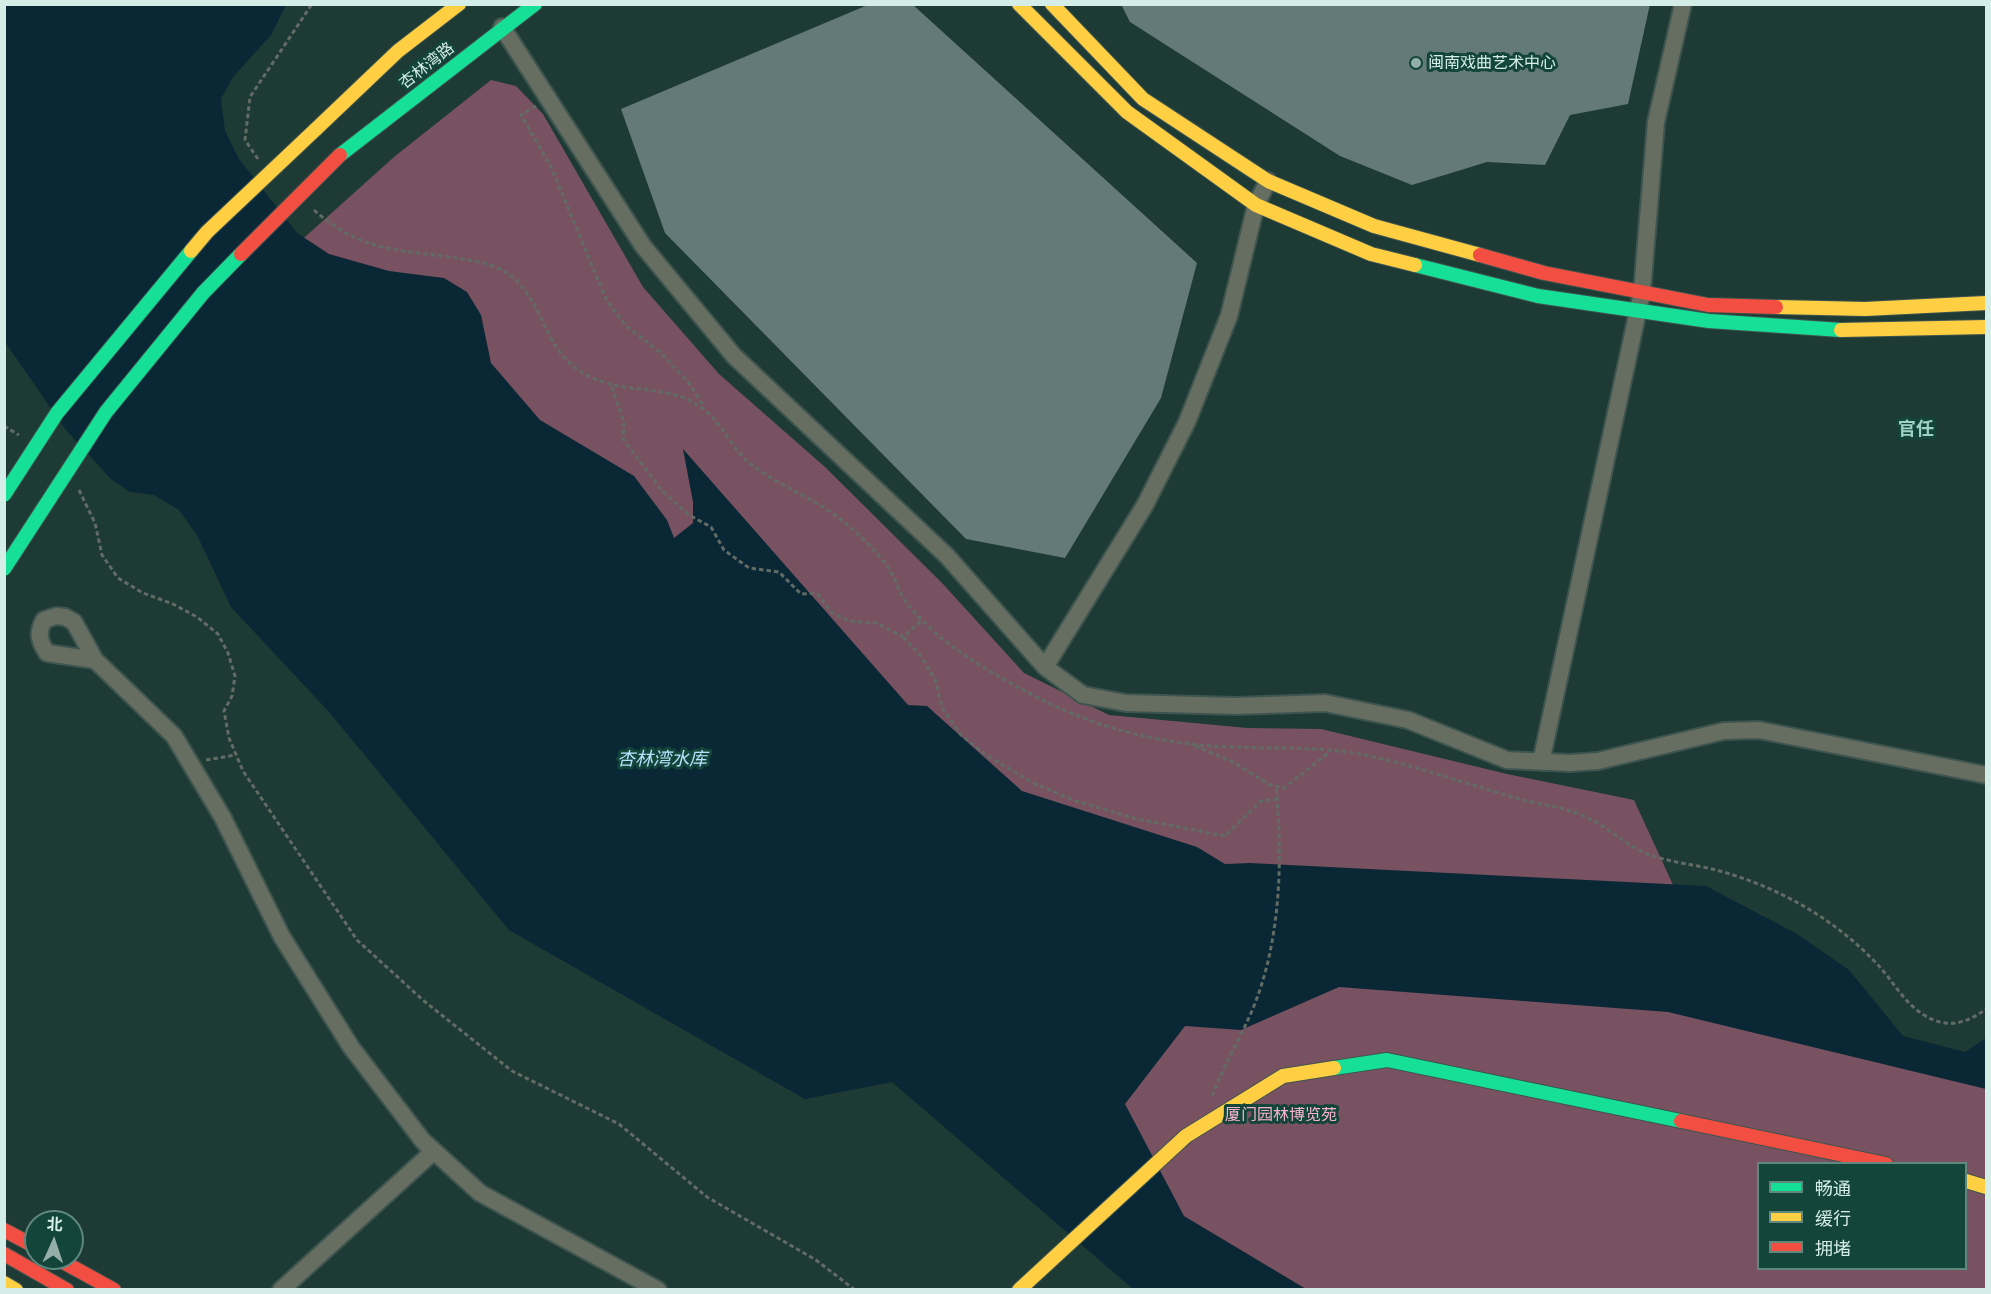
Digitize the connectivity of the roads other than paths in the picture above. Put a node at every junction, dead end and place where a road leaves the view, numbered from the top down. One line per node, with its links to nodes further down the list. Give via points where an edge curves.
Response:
1 (459, 4): 13 (main road, 杏林湾路, bridge, via 398,51 207,232 57,413)
2 (535, 4): 6 (main road, 杏林湾路)
3 (1019, 4): 8 (main road, via 1126,112)
4 (1052, 4): 7 (main road, via 1143,99)
5 (1683, 4): 9 (street, via 1656,122)
6 (502, 27): 14 (main road, 杏林湾路, bridge, via 340,154 203,293 106,412); 16 (street, via 643,246 734,356 947,556)
7 (1268, 181): 8 (street); 9 (main road, via 1374,226 1544,273)
8 (1256, 205): 11 (main road, via 1371,254 1538,296); 16 (street, via 1229,316 1186,422 1145,505)
9 (1642, 292): 10 (main road, via 1708,305 1866,309); 11 (street)
10 (1986, 303)
11 (1638, 311): 12 (main road, via 1709,321 1860,331); 17 (street)
12 (1986, 327)
13 (4, 495)
14 (4, 568)
15 (95, 660): 19 (street, via 174,736 223,818 282,937 351,1047)
16 (1045, 667): 17 (street, via 1083,695 1115,701 1236,706 1325,703 1408,720 1507,760)
17 (1541, 762): 18 (street, via 1598,761 1724,731 1759,730)
18 (1986, 775)
19 (434, 1151): 31 (street); 32 (street, via 480,1193)
20 (1876, 1162): 33 (main road, via 1387,1060 1283,1076 1208,1122 1186,1136)
21 (1967, 1182): 22 (main road)
22 (1986, 1187)
23 (4, 1230): 24 (main road)
24 (24, 1241)
25 (4, 1254): 29 (main road)
26 (78, 1270): 30 (main road)
27 (4, 1282): 28 (main road)
28 (16, 1290)
29 (67, 1290)
30 (114, 1290)
31 (281, 1290)
32 (658, 1290)
33 (1019, 1290)

